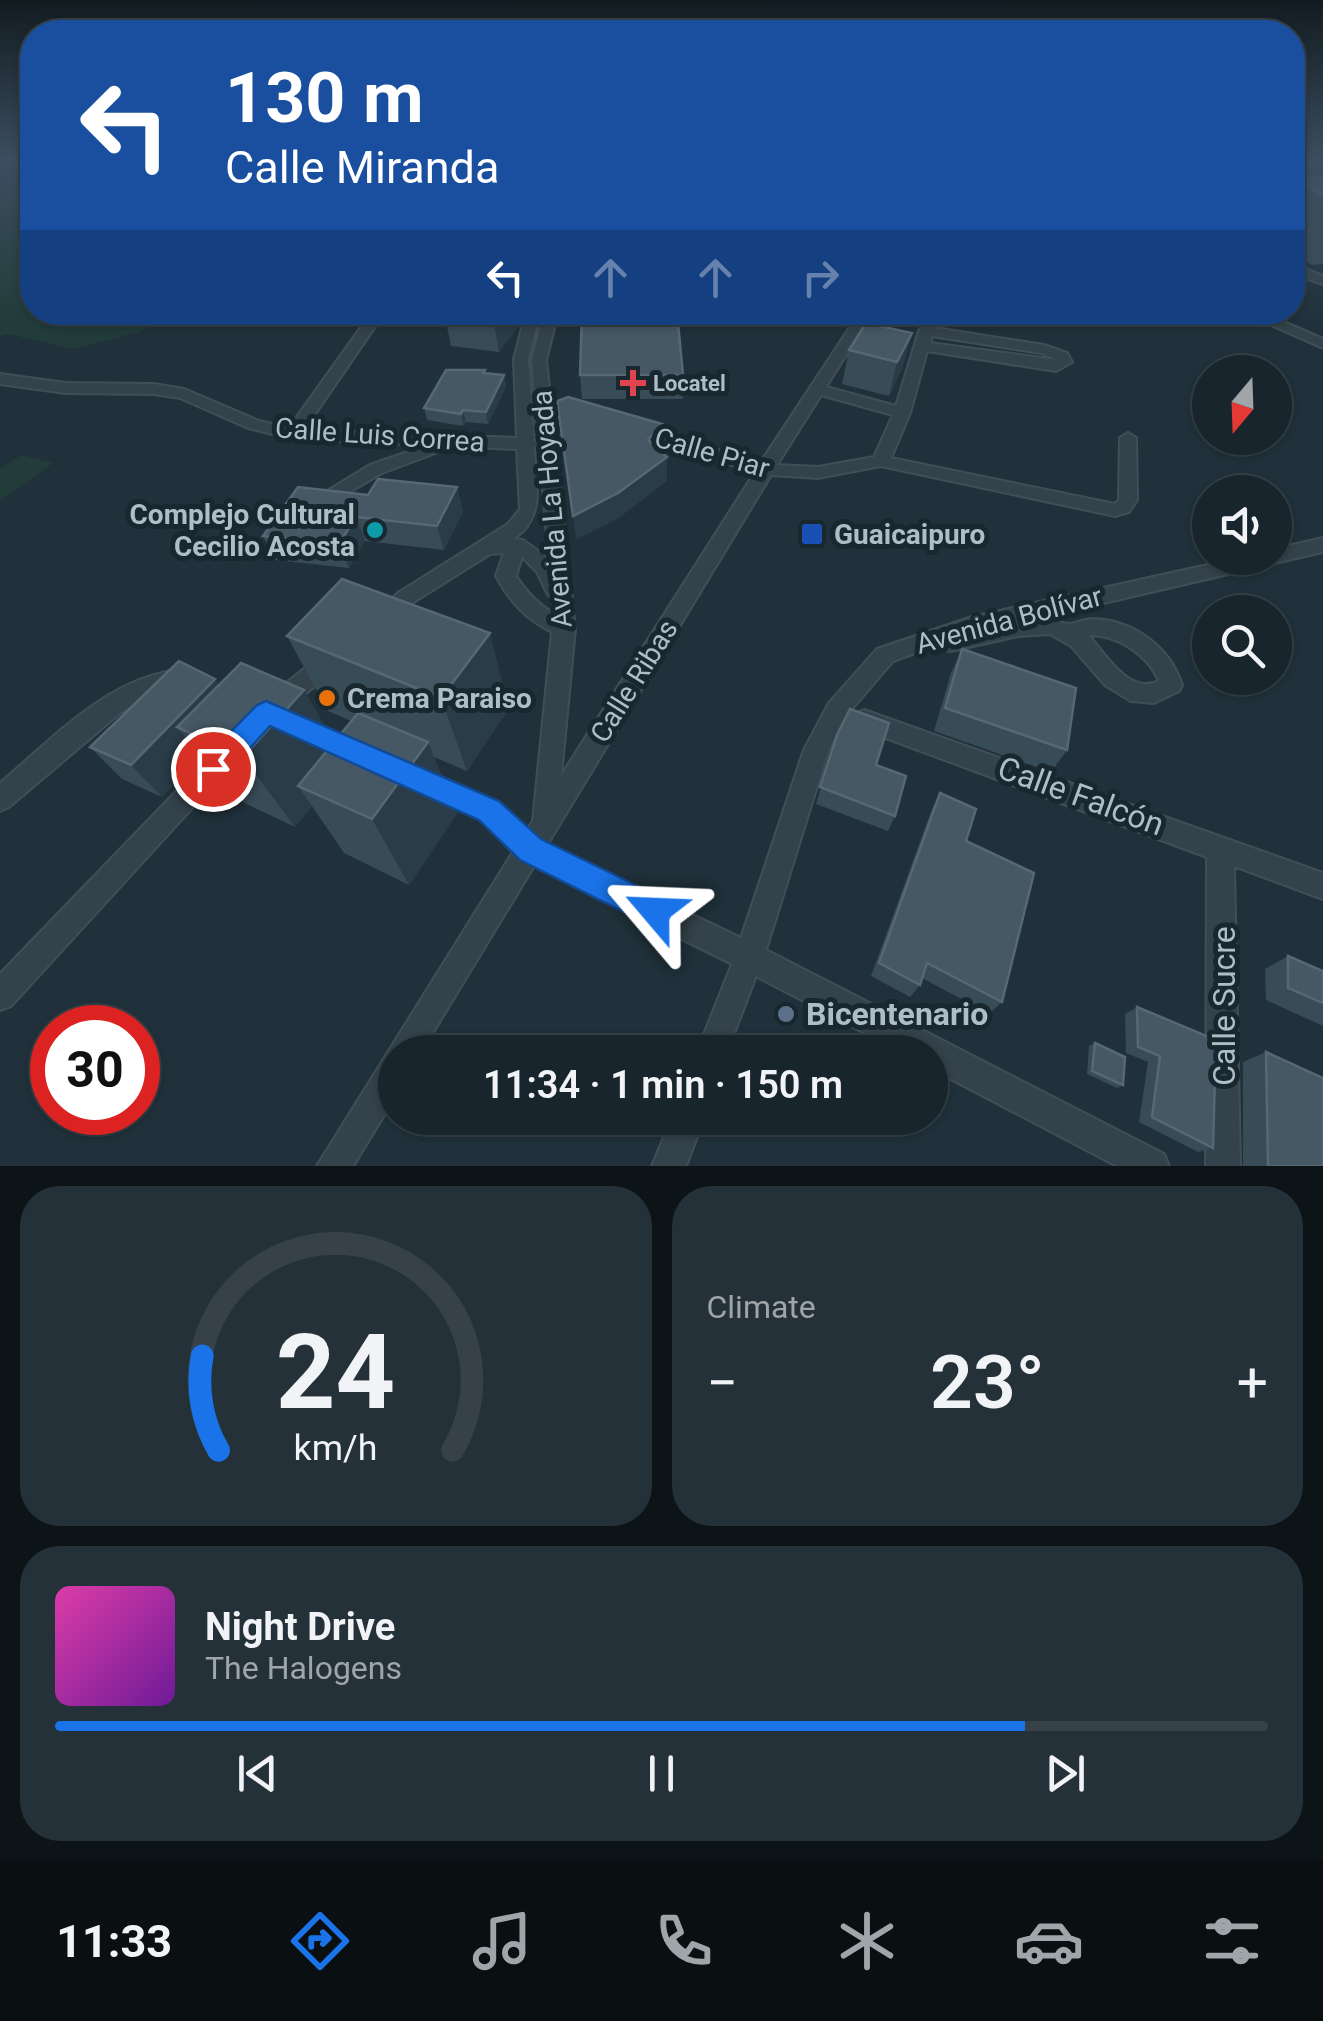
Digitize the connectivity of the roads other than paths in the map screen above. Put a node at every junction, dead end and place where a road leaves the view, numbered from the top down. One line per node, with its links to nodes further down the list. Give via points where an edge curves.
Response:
1 (370, 325): 13 (street)
2 (530, 325): 16 (street, Avenida La Hoyada, via 520,359)
3 (547, 325): 25 (street, Avenida La Hoyada, via 539,354 554,408)
4 (859, 325): 10 (street, Calle Ribas)
5 (932, 325): 7 (street)
6 (1278, 325): 8 (street)
7 (923, 338): 7 (street, via 1056,367 1065,362 1044,349); 11 (street)
8 (1323, 344)
9 (3, 382): 13 (street, Calle Luis Correa, via 184,394)
10 (817, 389): 11 (street); 18 (street, Calle Ribas)
11 (902, 413): 17 (street)
12 (613, 425): 18 (street, Calle Piar)
13 (293, 434): 15 (street, Calle Luis Correa)
14 (1128, 438): 17 (street, via 1128,500 1115,510)
15 (454, 441): 16 (street, Calle Luis Correa); 19 (street, via 376,469)
16 (528, 444): 22 (street, Avenida La Hoyada, via 530,510)
17 (881, 462): 18 (street, Calle Piar, via 816,474)
18 (764, 470): 34 (street, Calle Ribas)
19 (320, 503)
20 (516, 545): 22 (street); 25 (street, via 544,563); 25 (street, via 506,576 513,589 536,617)
21 (1323, 545): 23 (street, Avenida Bolívar)
22 (482, 548): 30 (street, via 405,598)
23 (1292, 552)
24 (1196, 575): 27 (street, Avenida Bolívar)
25 (564, 622): 34 (street, Avenida La Hoyada)
26 (1070, 632): 27 (street, via 1042,625 970,642)
27 (924, 639): 29 (street, Avenida Bolívar, via 885,656)
28 (199, 682): 33 (street, via 170,678 139,690)
29 (837, 710): 35 (street, Calle Falcón); 37 (street, Avenida Bolívar, via 816,750)
30 (253, 721): 31 (street); 38 (street)
31 (300, 724)
32 (403, 772): 34 (street)
33 (0, 800)
34 (537, 838): 37 (street); 39 (street, Calle Ribas)
35 (1220, 846): 36 (street, Calle Falcón); 46 (street, Calle Sucre)
36 (1323, 886)
37 (749, 958): 40 (street, Avenida Bolívar); 45 (street)
38 (0, 995)
39 (415, 1035)
40 (719, 1035)
41 (378, 1095): 43 (street)
42 (681, 1135): 44 (street)
43 (334, 1166)
44 (669, 1166)
45 (1152, 1166)
46 (1223, 1166)

